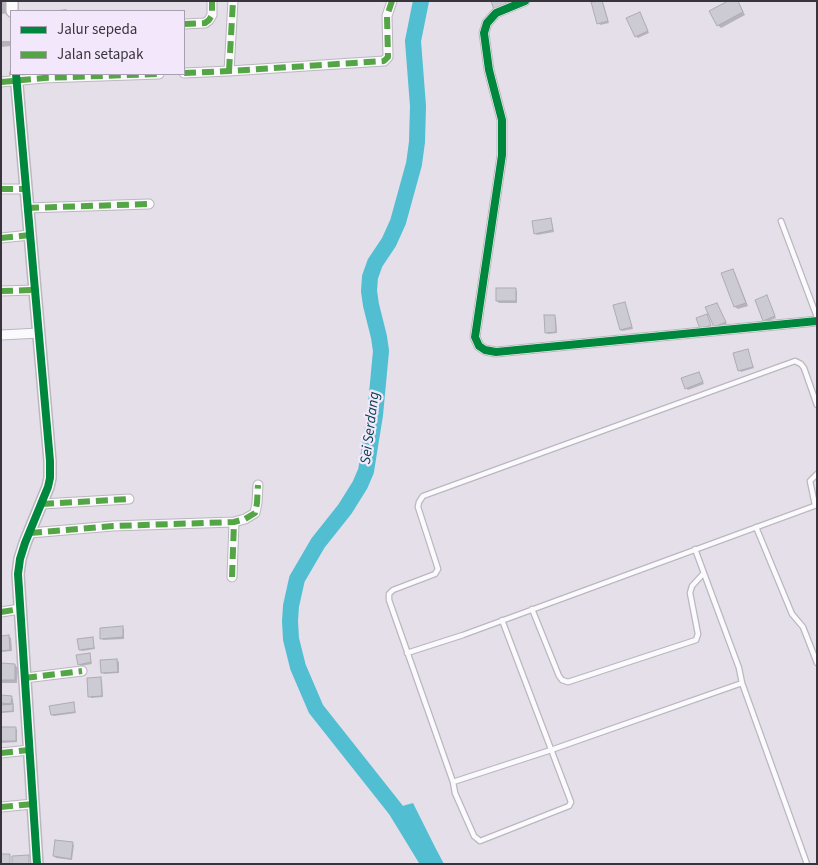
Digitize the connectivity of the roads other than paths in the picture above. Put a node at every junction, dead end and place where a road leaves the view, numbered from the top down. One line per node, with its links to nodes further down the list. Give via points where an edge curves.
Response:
1 (212, 1): 5 (street, via 209,20)
2 (233, 1): 6 (street)
3 (392, 1): 6 (street, via 387,16 388,56 384,61)
4 (524, 1): 21 (street, via 496,13 487,23 484,33 489,70 502,120 502,155 475,337 479,346 496,352)
5 (185, 24)
6 (229, 71): 7 (street)
7 (185, 73)
8 (112, 75): 9 (street)
9 (17, 77): 10 (street); 12 (street)
10 (1, 82)
11 (1, 189): 12 (street)
12 (26, 189): 14 (street)
13 (150, 204): 14 (street)
14 (27, 208): 16 (street)
15 (781, 221): 20 (lane)
16 (30, 235): 17 (street); 18 (street)
17 (1, 238)
18 (34, 290): 19 (street); 22 (street)
19 (1, 291)
20 (817, 317)
21 (817, 321)
22 (38, 333): 23 (street); 28 (street, via 50,461 50,478)
23 (1, 335)
24 (817, 405): 40 (lane, via 804,368 795,361 422,496 418,507 438,569 435,574 393,590 388,596)
25 (817, 474): 29 (lane, via 810,481)
26 (258, 485): 30 (street, via 255,513)
27 (129, 499): 28 (street)
28 (42, 504): 32 (street)
29 (816, 505): 31 (lane)
30 (234, 522): 32 (street, via 113,526); 35 (street)
31 (756, 527): 33 (lane); 41 (lane, via 792,614 803,628)
32 (30, 533): 36 (street, via 20,559)
33 (695, 548): 34 (lane); 37 (lane)
34 (703, 574): 37 (lane, via 690,593 698,634 696,640 568,682 559,676); 44 (lane)
35 (232, 577)
36 (20, 609): 38 (street); 43 (street)
37 (532, 610): 39 (lane)
38 (1, 612)
39 (502, 620): 40 (lane); 46 (lane)
40 (407, 653): 48 (lane)
41 (817, 663)
42 (82, 671): 43 (street)
43 (25, 678): 45 (street)
44 (742, 683): 46 (lane); 52 (lane)
45 (29, 750): 47 (street); 49 (street)
46 (552, 750): 48 (lane); 48 (lane, via 571,805 483,841 474,836)
47 (1, 753)
48 (453, 782)
49 (33, 804): 50 (street); 51 (street)
50 (1, 807)
51 (37, 864)
52 (807, 864)

